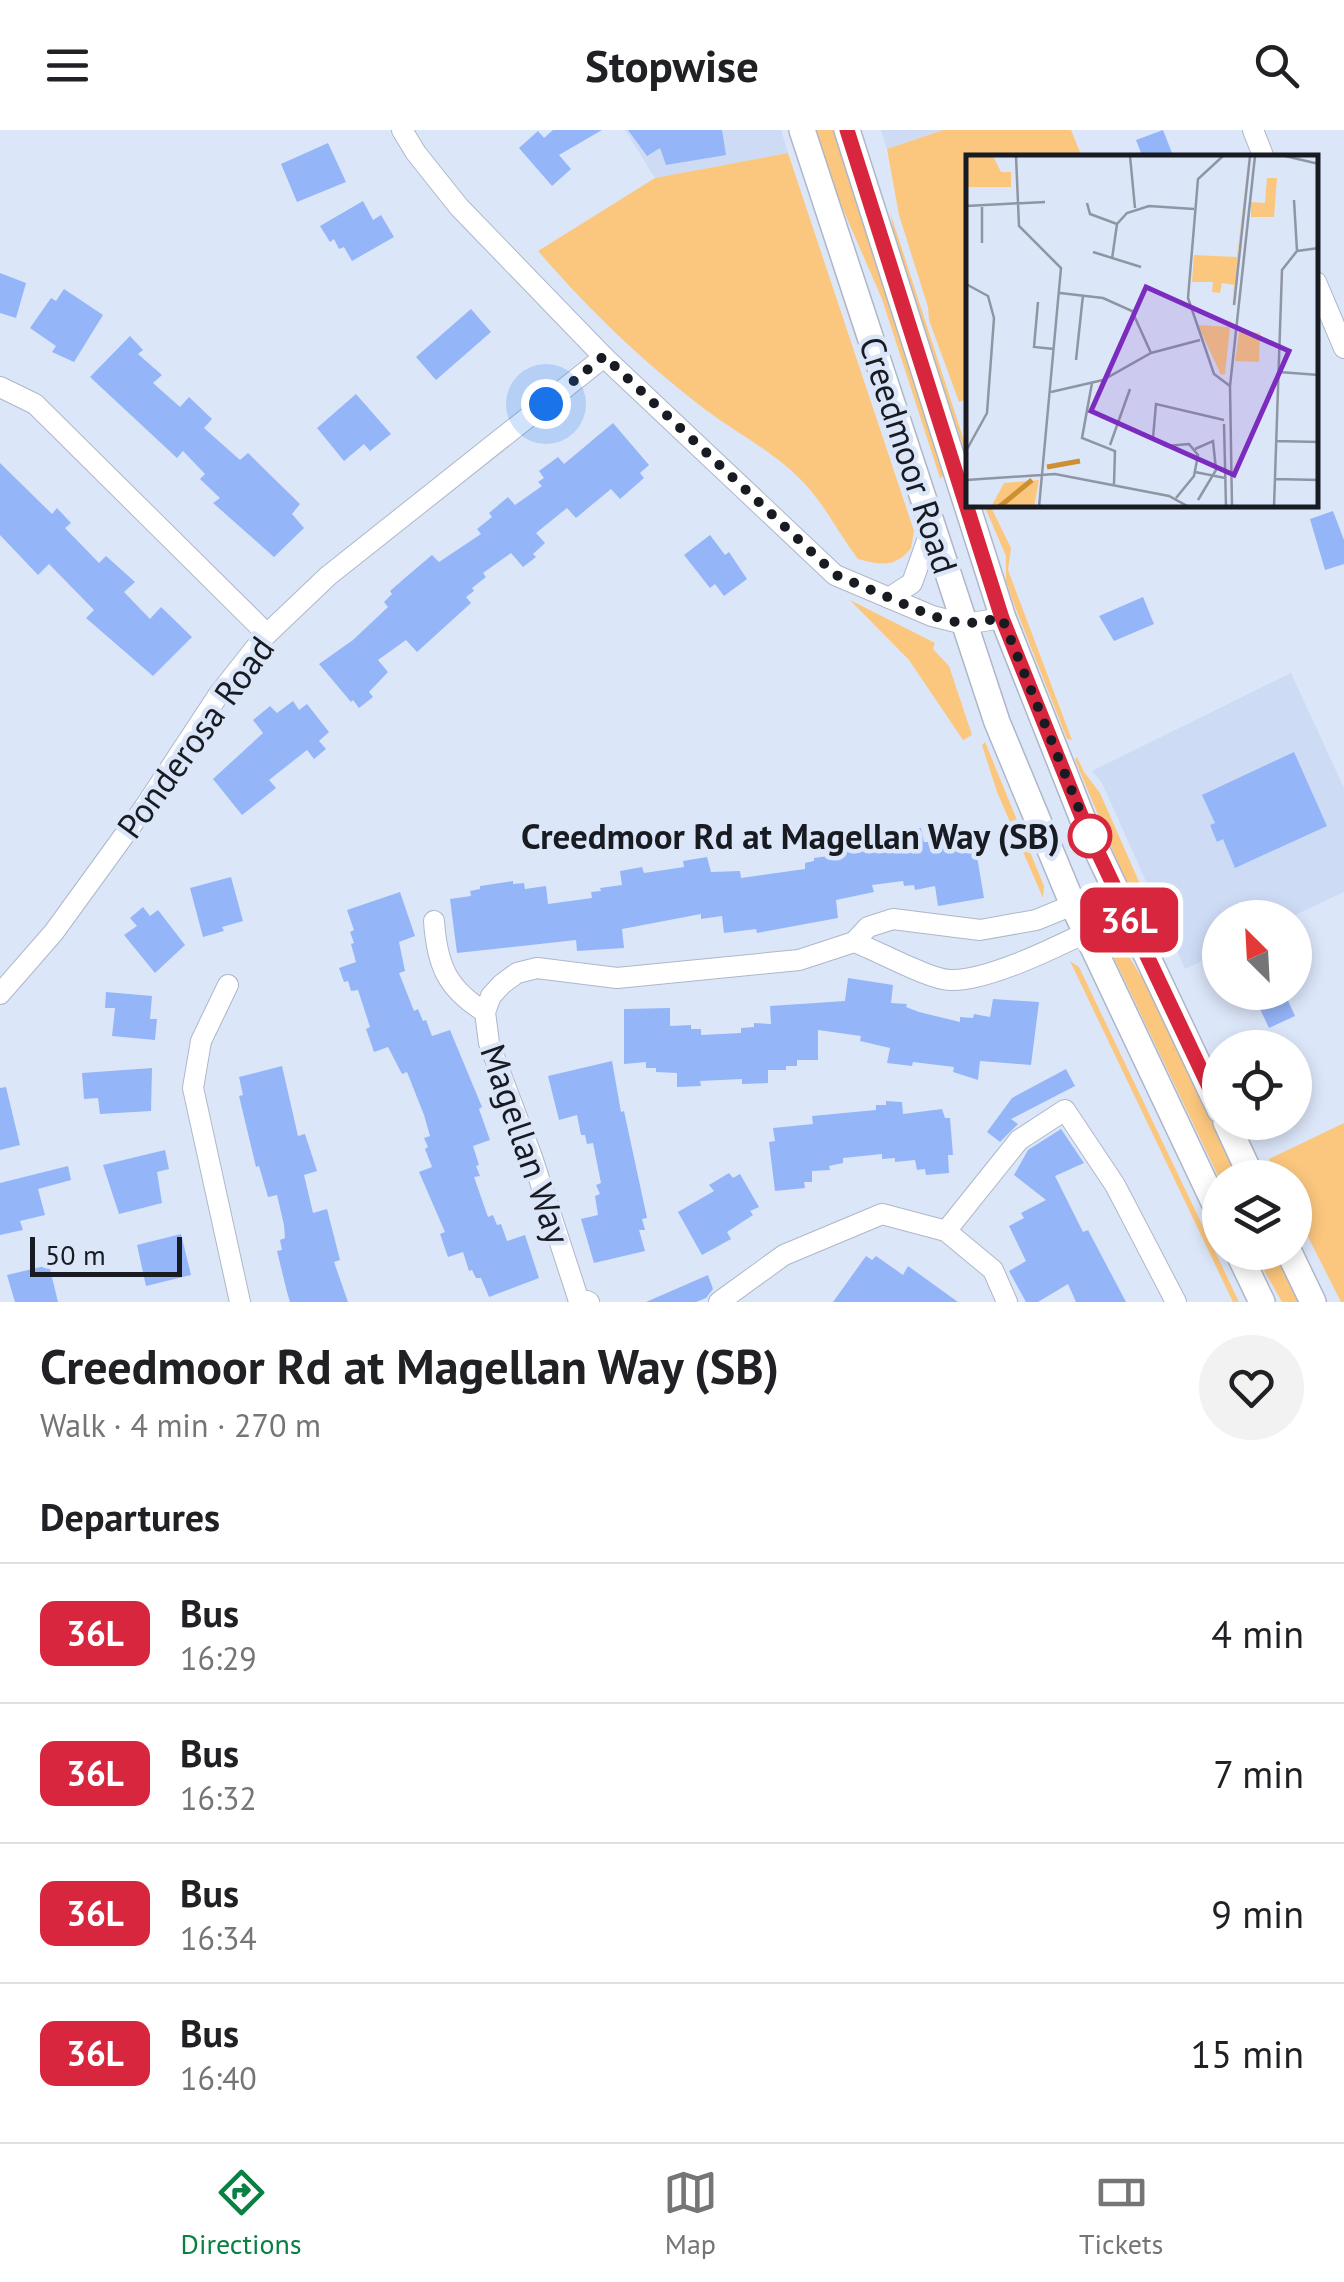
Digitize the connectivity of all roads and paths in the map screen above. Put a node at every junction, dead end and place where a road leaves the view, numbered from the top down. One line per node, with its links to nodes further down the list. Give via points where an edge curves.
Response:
1 (402, 130): 8 (street, via 459,206)
2 (802, 130): 12 (main road, Creedmoor Road)
3 (847, 130): 10 (main road, Creedmoor Road)
4 (1253, 130): 5 (street)
5 (1263, 155)
6 (1319, 289): 7 (street)
7 (1343, 341)
8 (604, 356): 13 (street, via 836,575); 16 (street, Ponderosa Road, via 328,576)
9 (0, 388): 16 (street, via 35,404)
10 (966, 505)
11 (967, 508): 14 (main road, Creedmoor Road)
12 (933, 524): 13 (street, via 912,583); 15 (main road, Creedmoor Road)
13 (890, 598): 15 (street)
14 (1002, 618): 15 (street); 24 (main road, Creedmoor Road, via 1085,825)
15 (964, 624): 17 (main road, Creedmoor Road)
16 (267, 634): 22 (street, Ponderosa Road, via 54,932)
17 (1072, 905): 19 (main road, Creedmoor Road); 20 (street, Magellan Way, via 1036,920 980,930 893,918 868,926)
18 (434, 921): 23 (street, via 438,955 452,986)
19 (1085, 932): 20 (street, via 1000,969 951,980); 25 (main road, Creedmoor Road)
20 (854, 942): 23 (street, Magellan Way, via 798,960 617,978 536,968 502,984)
21 (228, 985): 29 (street, via 201,1041 193,1088)
22 (0, 994)
23 (485, 1012): 30 (street, Magellan Way, via 489,1043 578,1298)
24 (1202, 1072)
25 (1202, 1177)
26 (946, 1231): 31 (street, via 882,1214 784,1255); 32 (street, via 993,1270); 33 (street, via 1019,1140 1065,1110 1115,1185)
27 (1247, 1270): 34 (main road)
28 (1298, 1270): 35 (main road)
29 (240, 1302)
30 (588, 1302)
31 (719, 1302)
32 (1007, 1302)
33 (1176, 1302)
34 (1262, 1302)
35 (1313, 1302)

